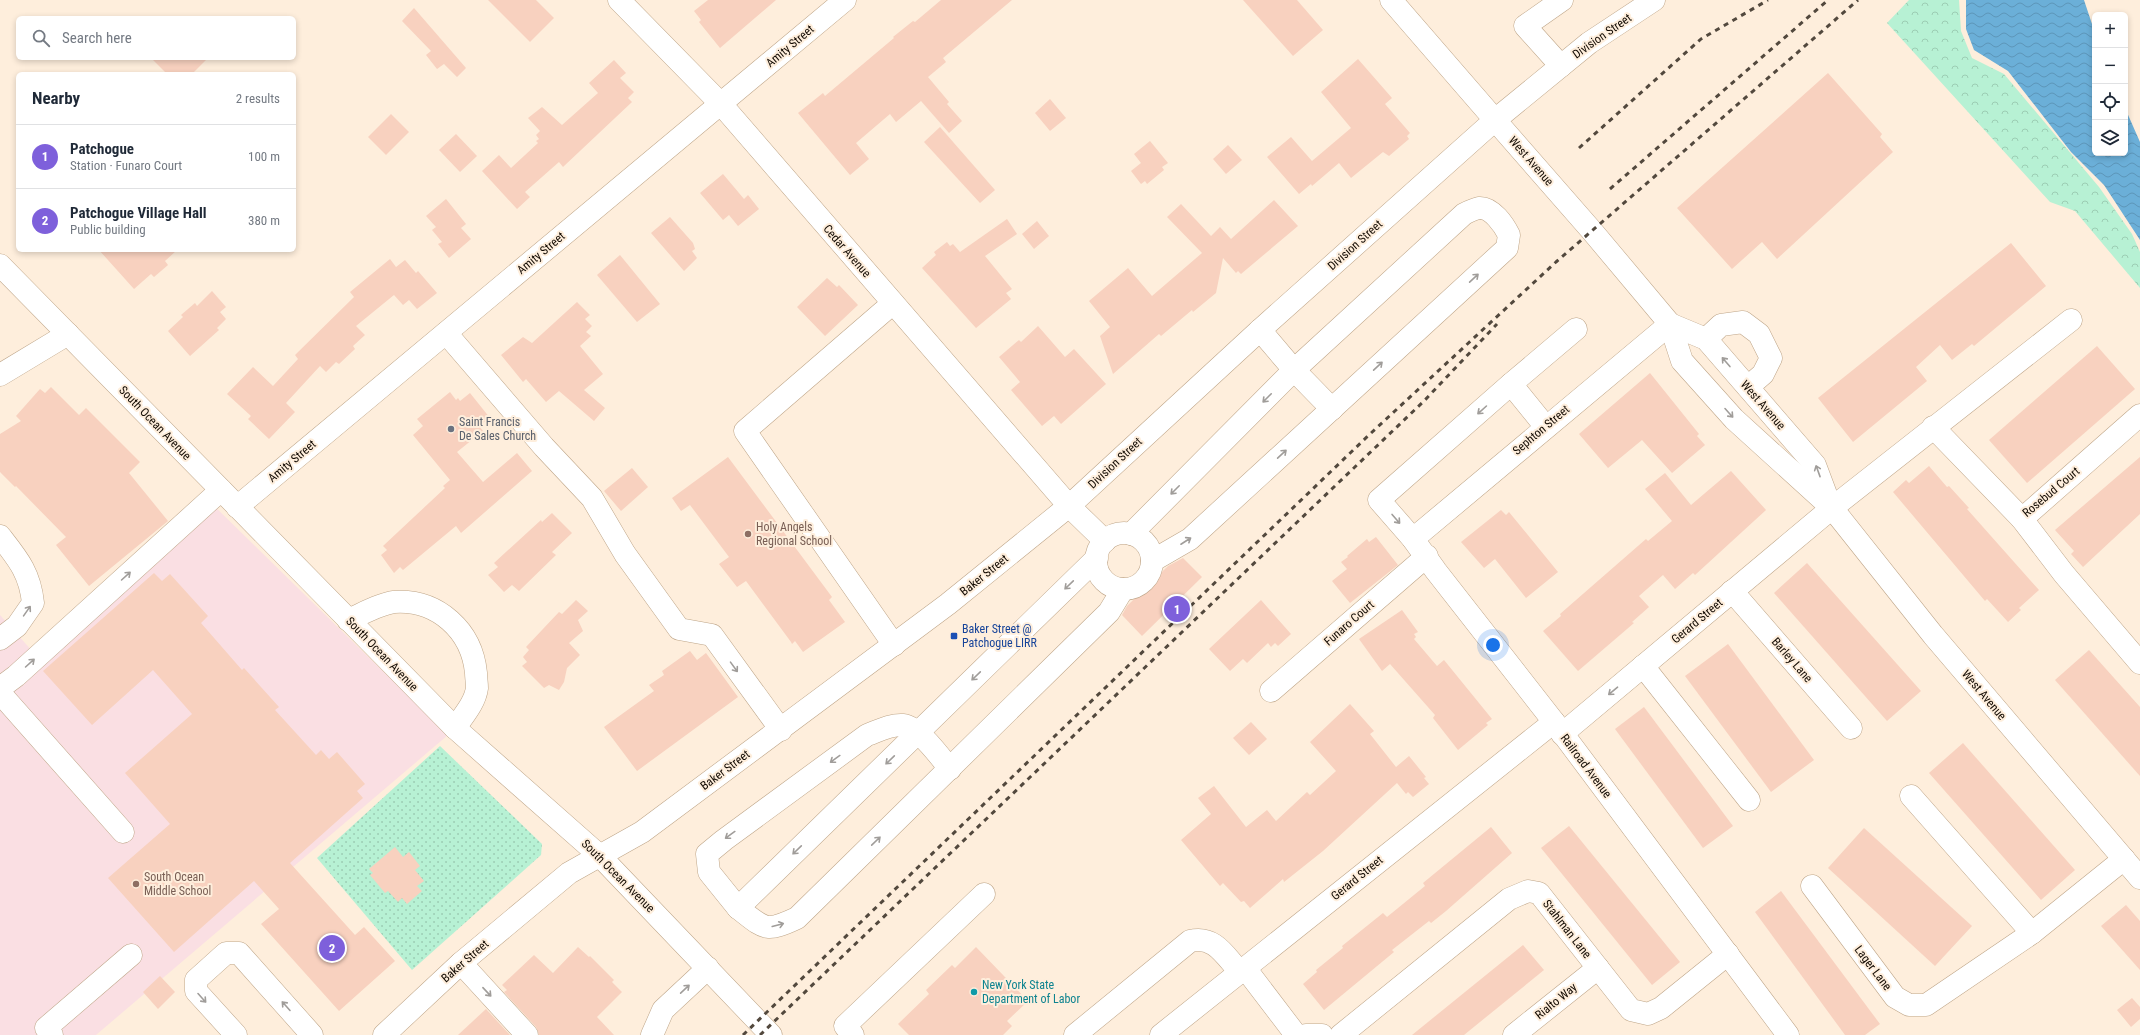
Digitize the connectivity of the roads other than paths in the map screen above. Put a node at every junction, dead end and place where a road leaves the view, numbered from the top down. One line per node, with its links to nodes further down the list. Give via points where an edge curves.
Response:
1 (619, 0): 7 (street, Cedar Avenue)
2 (845, 0): 7 (street, Amity Street)
3 (1391, 0): 8 (street, West Avenue)
4 (1562, 0): 6 (street, via 1525,26)
5 (1654, 0): 6 (street, Division Street, via 1589,43)
6 (1561, 66): 8 (street, Division Street)
7 (721, 104): 10 (street, Cedar Avenue); 15 (street, Amity Street)
8 (1495, 120): 12 (street, West Avenue); 14 (street, Division Street)
9 (0, 265): 16 (street, South Ocean Avenue)
10 (892, 304): 27 (street, Cedar Avenue); 41 (street, via 746,431)
11 (2071, 320): 25 (street)
12 (1670, 324): 17 (street, West Avenue); 24 (street, Sephton Street); 29 (street, West Avenue, one-way to 29, via 1682,361 1734,419)
13 (1576, 329): 20 (street)
14 (1260, 330): 18 (street); 27 (street, Division Street)
15 (446, 333): 28 (street, Amity Street); 50 (street, one-way to 50, via 544,447 592,498 625,554 680,629 712,635)
16 (68, 334): 19 (street); 26 (street, South Ocean Avenue)
17 (1706, 339): 21 (street, West Avenue, one-way to 17); 21 (street, via 1721,325 1743,322 1759,334 1771,358 1763,374)
18 (1294, 370): 22 (street); 22 (street, one-way to 18, via 1507,248 1509,235 1504,226 1488,210 1479,208 1464,214); 31 (street, one-way to 31)
19 (0, 375)
20 (1511, 384): 24 (street); 33 (street, Railroad Avenue, one-way to 33, via 1379,500)
21 (1748, 387): 29 (street, West Avenue, one-way to 21, via 1815,465)
22 (1332, 409): 36 (street, one-way to 22, via 1190,539)
23 (2140, 416): 30 (street, Rosebud Court)
24 (1545, 426): 33 (street, Sephton Street)
25 (1934, 427): 29 (street); 30 (street, Rosebud Court)
26 (221, 490): 28 (street, South Ocean Avenue); 44 (street, one-way to 26)
27 (1069, 506): 34 (street, Cedar Avenue); 41 (street, Baker Street)
28 (237, 507): 39 (street, South Ocean Avenue)
29 (1832, 508): 38 (street, Gerard Street); 57 (street, West Avenue, via 1932,635)
30 (2022, 519): 42 (street, via 2064,574)
31 (1131, 534): 34 (street, via 1117,535); 36 (street, via 1146,544)
32 (0, 536): 40 (street, one-way to 32, via 16,626 33,603 31,586 23,566)
33 (1413, 539): 35 (street, Railroad Avenue)
34 (1101, 550): 37 (street, via 1097,567 1100,575 1114,587); 51 (street, one-way to 51)
35 (1427, 556): 45 (street, Funaro Court); 48 (street, Railroad Avenue)
36 (1152, 561): 37 (street, via 1151,570 1144,581 1132,588)
37 (1123, 589): 52 (street, via 1109,612)
38 (1732, 591): 43 (street, Gerard Street); 49 (street, Barley Lane)
39 (348, 620): 47 (street, South Ocean Avenue); 47 (street, via 394,602 420,605 439,612 457,627 470,646 477,688 471,705)
40 (0, 639)
41 (894, 645): 50 (street, Baker Street)
42 (2140, 663)
43 (1643, 666): 48 (street, Gerard Street, one-way to 48); 54 (street)
44 (0, 688)
45 (1271, 691)
46 (0, 693): 55 (street)
47 (455, 728): 56 (street, South Ocean Avenue)
48 (1558, 728): 62 (street, Railroad Avenue); 67 (street, Gerard Street)
49 (1852, 728)
50 (781, 730): 56 (street, Baker Street, via 642,832)
51 (918, 732): 52 (street); 60 (street, one-way to 60); 60 (street, one-way to 60, via 904,724 890,726 867,735 707,854 709,872)
52 (950, 768): 60 (street, one-way to 52, via 763,928 778,927 797,918)
53 (1911, 796): 61 (street)
54 (1749, 800)
55 (123, 832)
56 (600, 856): 64 (street, Baker Street, via 569,873); 65 (street, South Ocean Avenue)
57 (2134, 868): 61 (street, Lager Lane)
58 (1812, 886): 61 (street, Lager Lane, via 1894,997 1909,1005 1926,1005)
59 (984, 894): 75 (street, via 845,1026)
60 (738, 908)
61 (2032, 933)
62 (1728, 954): 66 (street, Stahlman Lane, via 1661,1008 1648,1014 1631,1010); 83 (street, Railroad Avenue)
63 (131, 955): 68 (street, via 46,1028)
64 (461, 963): 71 (street, Baker Street); 72 (street, one-way to 72)
65 (708, 968): 73 (street, one-way to 65, via 663,1010); 74 (street, South Ocean Avenue)
66 (1598, 968): 81 (street, Stahlman Lane, via 1539,893 1528,891 1509,899); 82 (street, Rialto Way)
67 (1242, 970): 76 (street, via 1210,941 1190,941); 77 (street, Gerard Street); 78 (street)
68 (52, 1035)
69 (236, 1035): 70 (street, one-way to 69, via 239,953 226,953 196,980 196,991)
70 (312, 1035)
71 (384, 1035)
72 (527, 1035)
73 (652, 1035)
74 (771, 1035)
75 (853, 1035)
76 (1075, 1035)
77 (1161, 1035)
78 (1296, 1035)
79 (1306, 1035): 80 (street)
80 (1322, 1035)
81 (1341, 1035)
82 (1514, 1035)
83 (1788, 1035)

